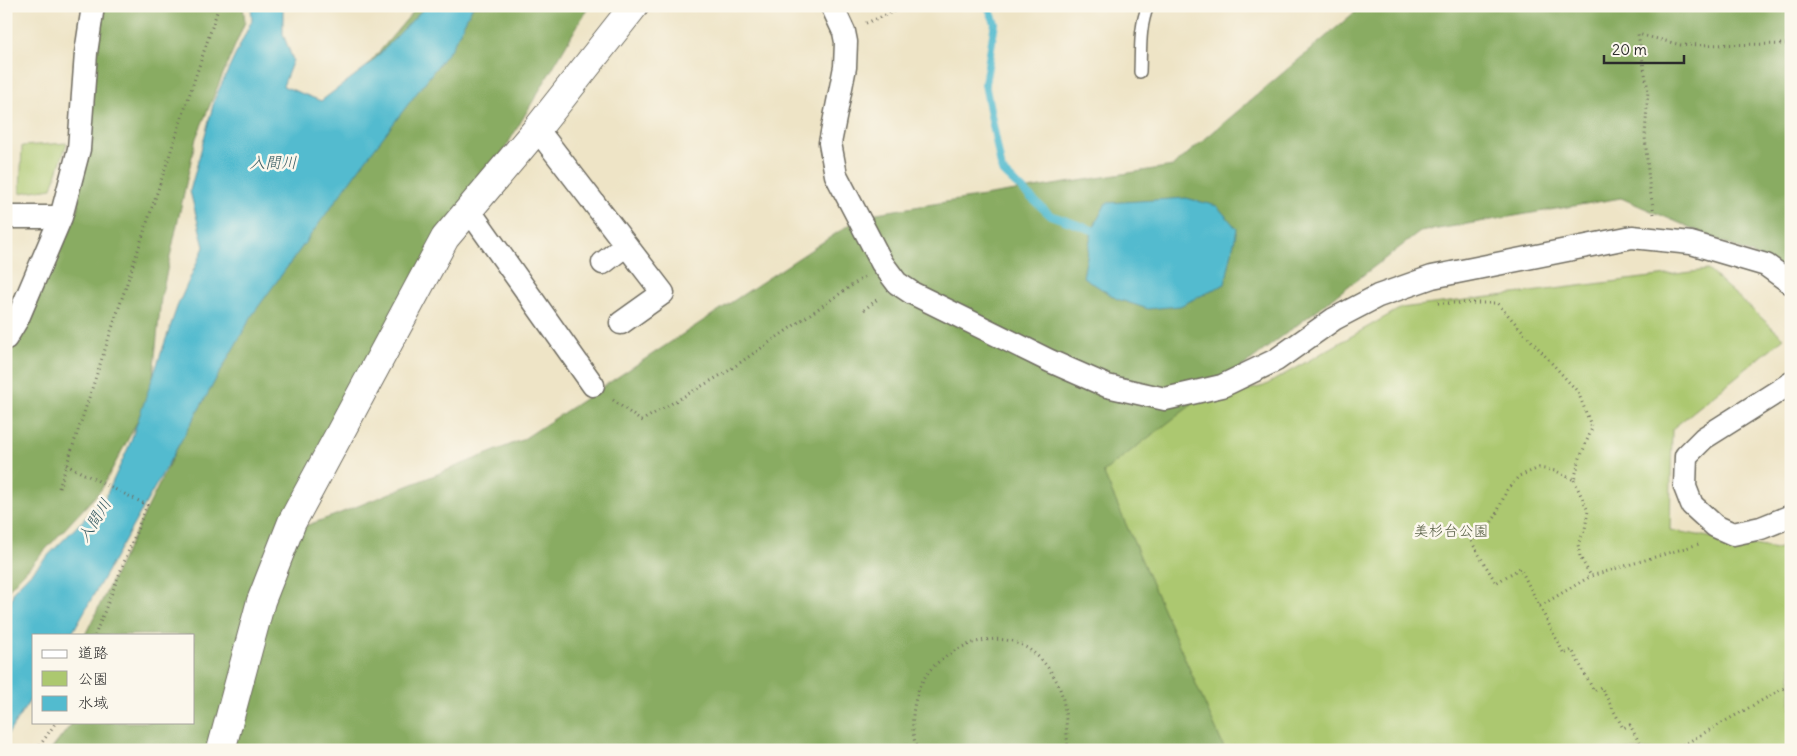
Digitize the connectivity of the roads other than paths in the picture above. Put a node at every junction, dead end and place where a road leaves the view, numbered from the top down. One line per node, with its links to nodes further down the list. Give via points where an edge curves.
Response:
1 (93, 6): 9 (street, via 78,149)
2 (634, 6): 6 (street)
3 (832, 6): 12 (street, via 846,42 845,67 830,143 836,175 882,263 897,283 912,293 1106,386 1165,399 1222,386 1276,360 1334,319 1378,296 1432,277 1632,237 1691,244 1766,265)
4 (1148, 6): 5 (lane, via 1144,15)
5 (1140, 72)
6 (537, 129): 7 (street); 10 (street)
7 (469, 210): 16 (street); 18 (street, via 445,238 292,522 261,601)
8 (6, 217): 9 (street)
9 (61, 217): 14 (street, via 18,318)
10 (626, 245): 11 (street); 13 (street, via 663,293)
11 (603, 263)
12 (1791, 282)
13 (621, 323)
14 (6, 338)
15 (1791, 383): 17 (street, via 1704,438 1686,456 1684,474 1692,505 1715,526 1733,534 1761,528)
16 (593, 385)
17 (1791, 516)
18 (221, 750)

